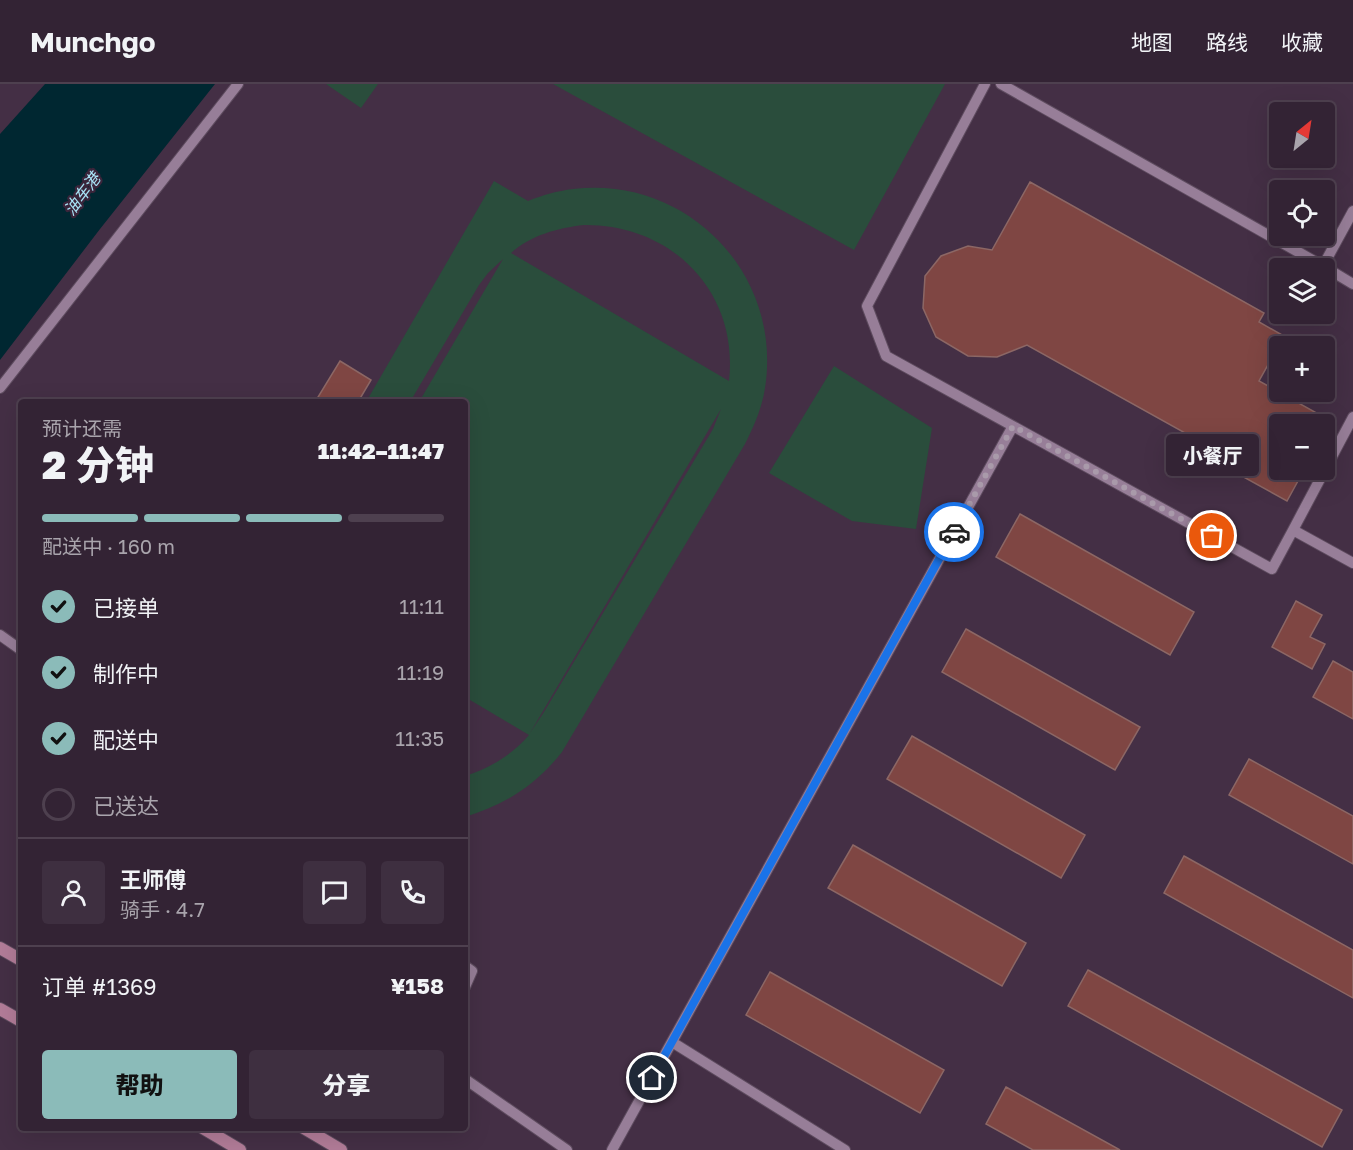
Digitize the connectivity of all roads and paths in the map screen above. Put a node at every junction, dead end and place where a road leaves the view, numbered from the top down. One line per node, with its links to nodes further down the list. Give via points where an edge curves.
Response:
1 (238, 84): 9 (lane)
2 (985, 84): 11 (lane, via 867,306 886,356)
3 (1001, 84): 5 (lane)
4 (1353, 210): 6 (lane)
5 (1307, 258)
6 (1328, 258)
7 (1335, 274): 8 (lane)
8 (1353, 284)
9 (0, 388)
10 (1353, 417): 12 (lane)
11 (1013, 426): 12 (lane, via 1272,570); 20 (lane)
12 (1293, 530): 13 (lane)
13 (1353, 563)
14 (0, 635): 15 (lane)
15 (18, 648)
16 (0, 948): 17 (main road)
17 (18, 958)
18 (0, 1008): 19 (main road)
19 (18, 1019)
20 (672, 1042): 27 (lane); 28 (lane)
21 (468, 1081): 26 (lane)
22 (208, 1131): 24 (main road)
23 (309, 1131): 25 (main road)
24 (240, 1150)
25 (341, 1150)
26 (567, 1150)
27 (612, 1150)
28 (845, 1150)

